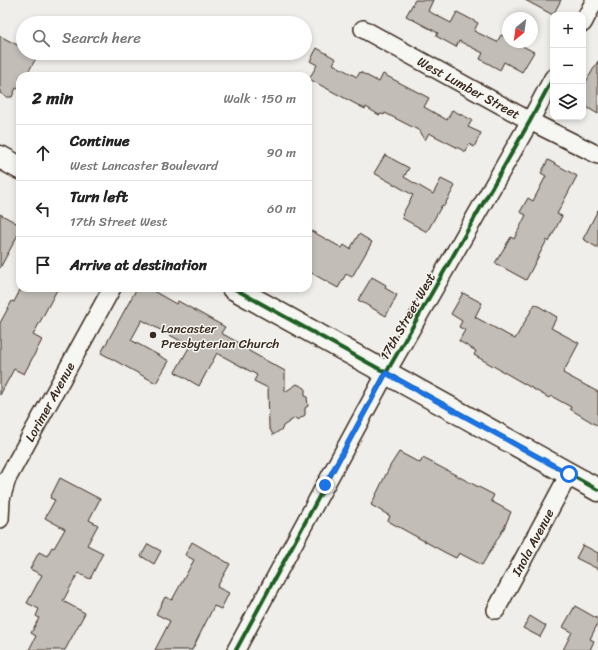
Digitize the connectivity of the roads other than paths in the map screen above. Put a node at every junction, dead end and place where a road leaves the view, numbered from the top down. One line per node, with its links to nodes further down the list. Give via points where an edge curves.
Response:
1 (595, 0): 2 (street)
2 (586, 17)
3 (363, 29): 5 (street, West Lumber Street)
4 (550, 84): 5 (street, 17th Street West)
5 (530, 121): 6 (street, West Lumber Street); 11 (street, 17th Street West)
6 (598, 155)
7 (0, 157): 8 (street)
8 (16, 166)
9 (110, 292): 14 (street, Lorimer Avenue, via 7,479 1,499)
10 (241, 292): 11 (street)
11 (386, 373): 12 (street); 16 (street, 17th Street West)
12 (569, 474): 13 (street); 15 (street, Inola Avenue)
13 (598, 490)
14 (0, 519)
15 (496, 610)
16 (236, 650)

